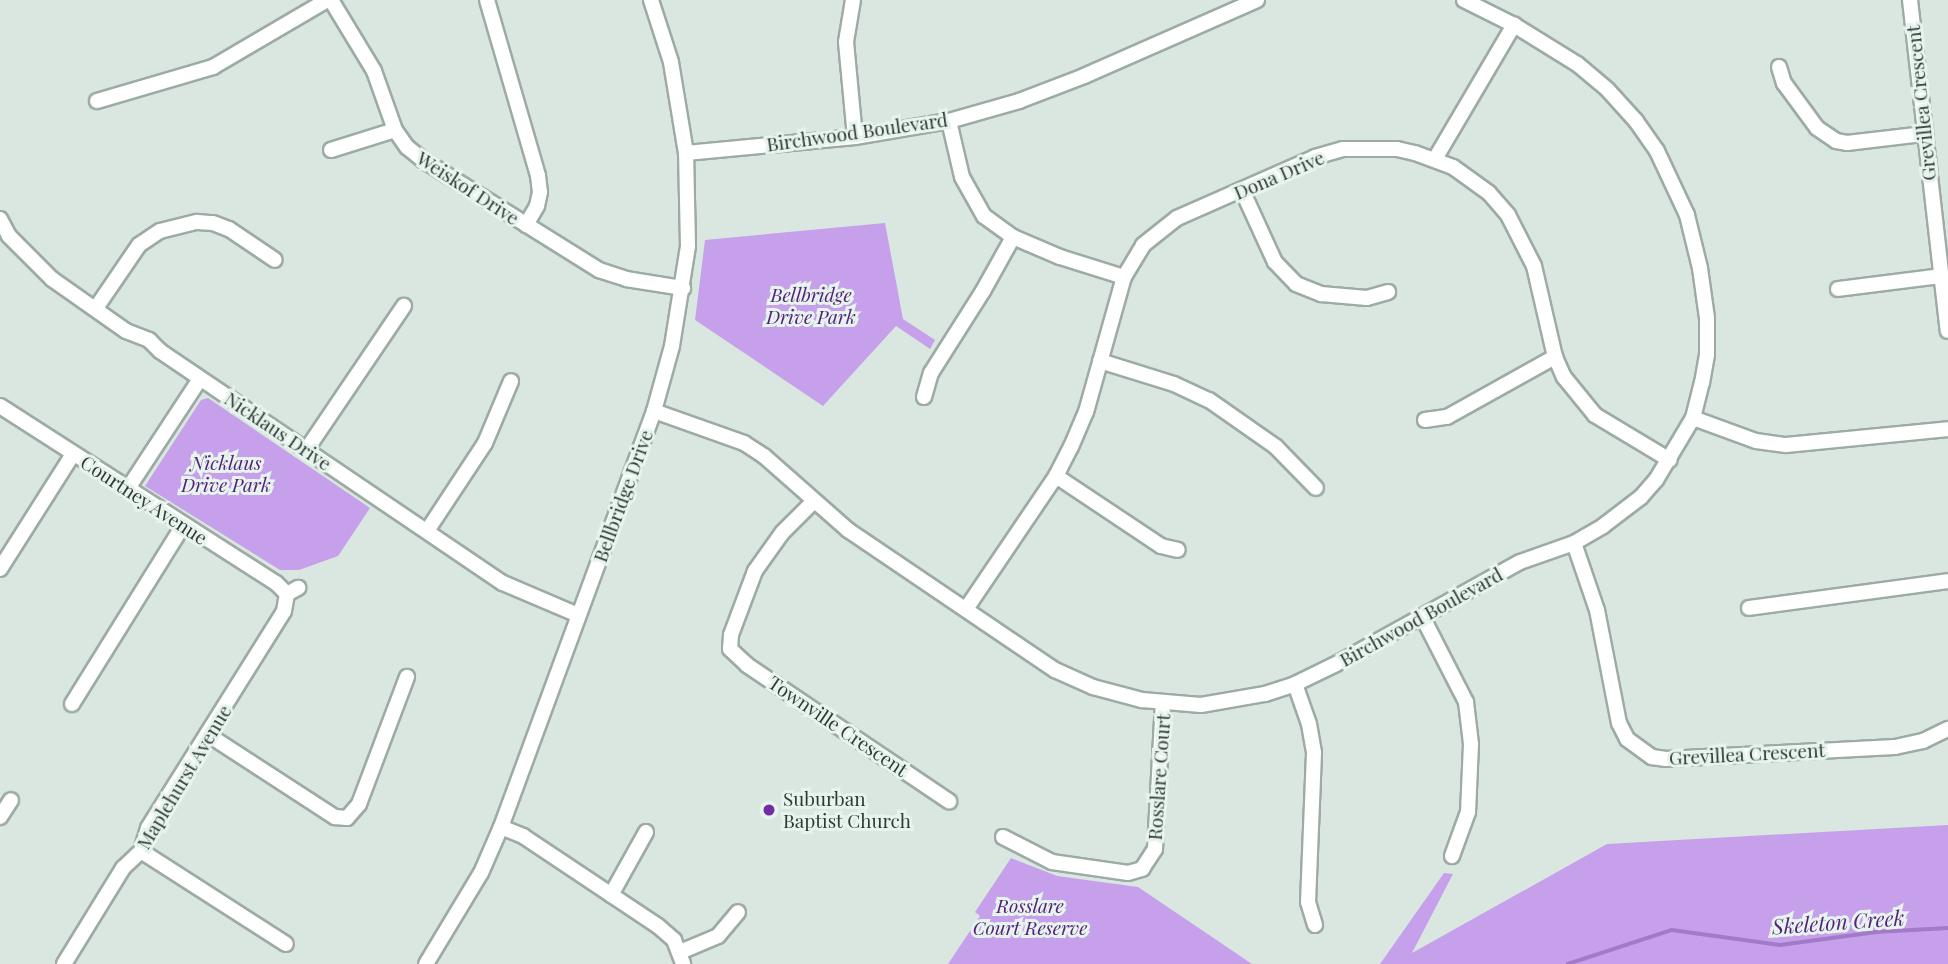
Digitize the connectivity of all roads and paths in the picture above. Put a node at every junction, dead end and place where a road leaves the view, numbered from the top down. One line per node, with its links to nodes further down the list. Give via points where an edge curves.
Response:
1 (329, 0): 11 (street, via 213,67); 13 (street, Weiskof Drive, via 374,71)
2 (487, 0): 21 (street, via 538,176 537,206)
3 (651, 0): 17 (street, Bellbridge Drive, via 671,62)
4 (853, 0): 15 (street, via 846,42)
5 (1257, 0): 8 (street, Birchwood Boulevard)
6 (1464, 0): 9 (street, Birchwood Boulevard)
7 (1910, 0): 14 (street, Grevillea Crescent)
8 (1233, 5): 12 (street, Birchwood Boulevard, via 1084,76)
9 (1514, 25): 18 (street); 39 (street, Birchwood Boulevard, via 1577,64 1606,89 1636,121 1675,184 1696,255 1707,318 1707,354)
10 (1779, 67): 14 (street, via 1784,83 1817,128 1836,141 1847,144)
11 (97, 101)
12 (949, 121): 15 (street, Birchwood Boulevard); 22 (street, via 967,191 984,216)
13 (395, 130): 16 (street); 21 (street, Weiskof Drive, via 423,160)
14 (1924, 134): 24 (street, Grevillea Crescent)
15 (855, 137): 17 (street, Birchwood Boulevard)
16 (331, 150)
17 (686, 153): 26 (street, Bellbridge Drive, via 688,246)
18 (1435, 159): 19 (street, Dona Drive, via 1398,149 1343,149); 32 (street, Dona Drive, via 1489,193 1515,226 1534,266)
19 (1242, 191): 25 (street, Dona Drive, via 1158,230); 28 (street, via 1275,262 1296,284 1321,294 1367,298)
20 (0, 219): 30 (street, Nicklaus Drive, via 27,257)
21 (526, 225): 26 (street, Weiskof Drive, via 599,270)
22 (1013, 237): 25 (street); 36 (street, via 931,373)
23 (275, 260): 30 (street, via 213,223 160,231 139,245)
24 (1941, 276): 27 (street); 31 (street, Grevillea Crescent)
25 (1124, 277): 33 (street, Dona Drive)
26 (683, 288): 38 (street, Bellbridge Drive)
27 (1838, 289)
28 (1388, 292)
29 (404, 306): 42 (street)
30 (96, 308): 34 (street, Nicklaus Drive)
31 (1948, 331)
32 (1555, 357): 40 (street, via 1447,417); 44 (street, Dona Drive, via 1564,377 1595,415)
33 (1100, 361): 45 (street, Dona Drive, via 1086,412); 46 (street, via 1209,400 1276,447)
34 (200, 379): 42 (street, Nicklaus Drive); 47 (street)
35 (512, 381): 50 (street, via 485,443)
36 (924, 397)
37 (0, 406): 43 (street, Courtney Avenue)
38 (654, 411): 48 (street, Birchwood Boulevard, via 744,443 784,471); 58 (street, Bellbridge Drive)
39 (1693, 418): 41 (street, via 1756,441 1786,445); 44 (street, Birchwood Boulevard)
40 (1424, 420)
41 (1948, 429)
42 (307, 450): 50 (street, Nicklaus Drive)
43 (73, 454): 47 (street, Courtney Avenue); 53 (street)
44 (1670, 460): 51 (street, Birchwood Boulevard, via 1641,497)
45 (1056, 476): 52 (street, via 1161,546); 57 (street, Dona Drive)
46 (1316, 488)
47 (127, 490): 49 (street, Courtney Avenue)
48 (814, 501): 57 (street, Birchwood Boulevard, via 848,530); 67 (street, Townville Crescent, via 782,533 755,571 724,651)
49 (183, 526): 55 (street, Courtney Avenue); 63 (street)
50 (427, 531): 58 (street, Nicklaus Drive, via 513,589)
51 (1574, 543): 59 (street, Birchwood Boulevard, via 1520,562); 64 (street, Grevillea Crescent, via 1597,610 1619,723 1627,739 1652,757 1666,760 1895,747)
52 (1178, 550)
53 (1, 566)
54 (1948, 581): 56 (street)
55 (292, 591): 65 (street, Maplehurst Avenue)
56 (1749, 608)
57 (965, 609): 62 (street, Birchwood Boulevard, via 1055,670 1093,687)
58 (578, 615): 69 (street, Bellbridge Drive)
59 (1422, 616): 61 (street, Birchwood Boulevard); 73 (street, via 1466,702 1471,744 1468,812)
60 (407, 677): 65 (street, via 350,824)
61 (1295, 684): 62 (street, Birchwood Boulevard, via 1235,701); 76 (street, via 1314,753 1308,902)
62 (1163, 703): 71 (street, Rosslare Court, via 1155,849 1142,869 1129,873 1052,862)
63 (72, 705)
64 (1948, 729)
65 (207, 734): 72 (street, Maplehurst Avenue, via 148,828)
66 (10, 800): 68 (street)
67 (949, 801)
68 (0, 817)
69 (501, 827): 74 (street, via 523,836); 80 (street, Bellbridge Drive, via 481,873)
70 (646, 832): 74 (street)
71 (1003, 837)
72 (141, 851): 77 (street); 79 (street, Maplehurst Avenue, via 123,868)
73 (1452, 856)
74 (611, 895): 78 (street, via 667,933)
75 (738, 912): 78 (street, via 718,936)
76 (1315, 925)
77 (286, 944)
78 (681, 958)
79 (68, 963)
80 (426, 964)

